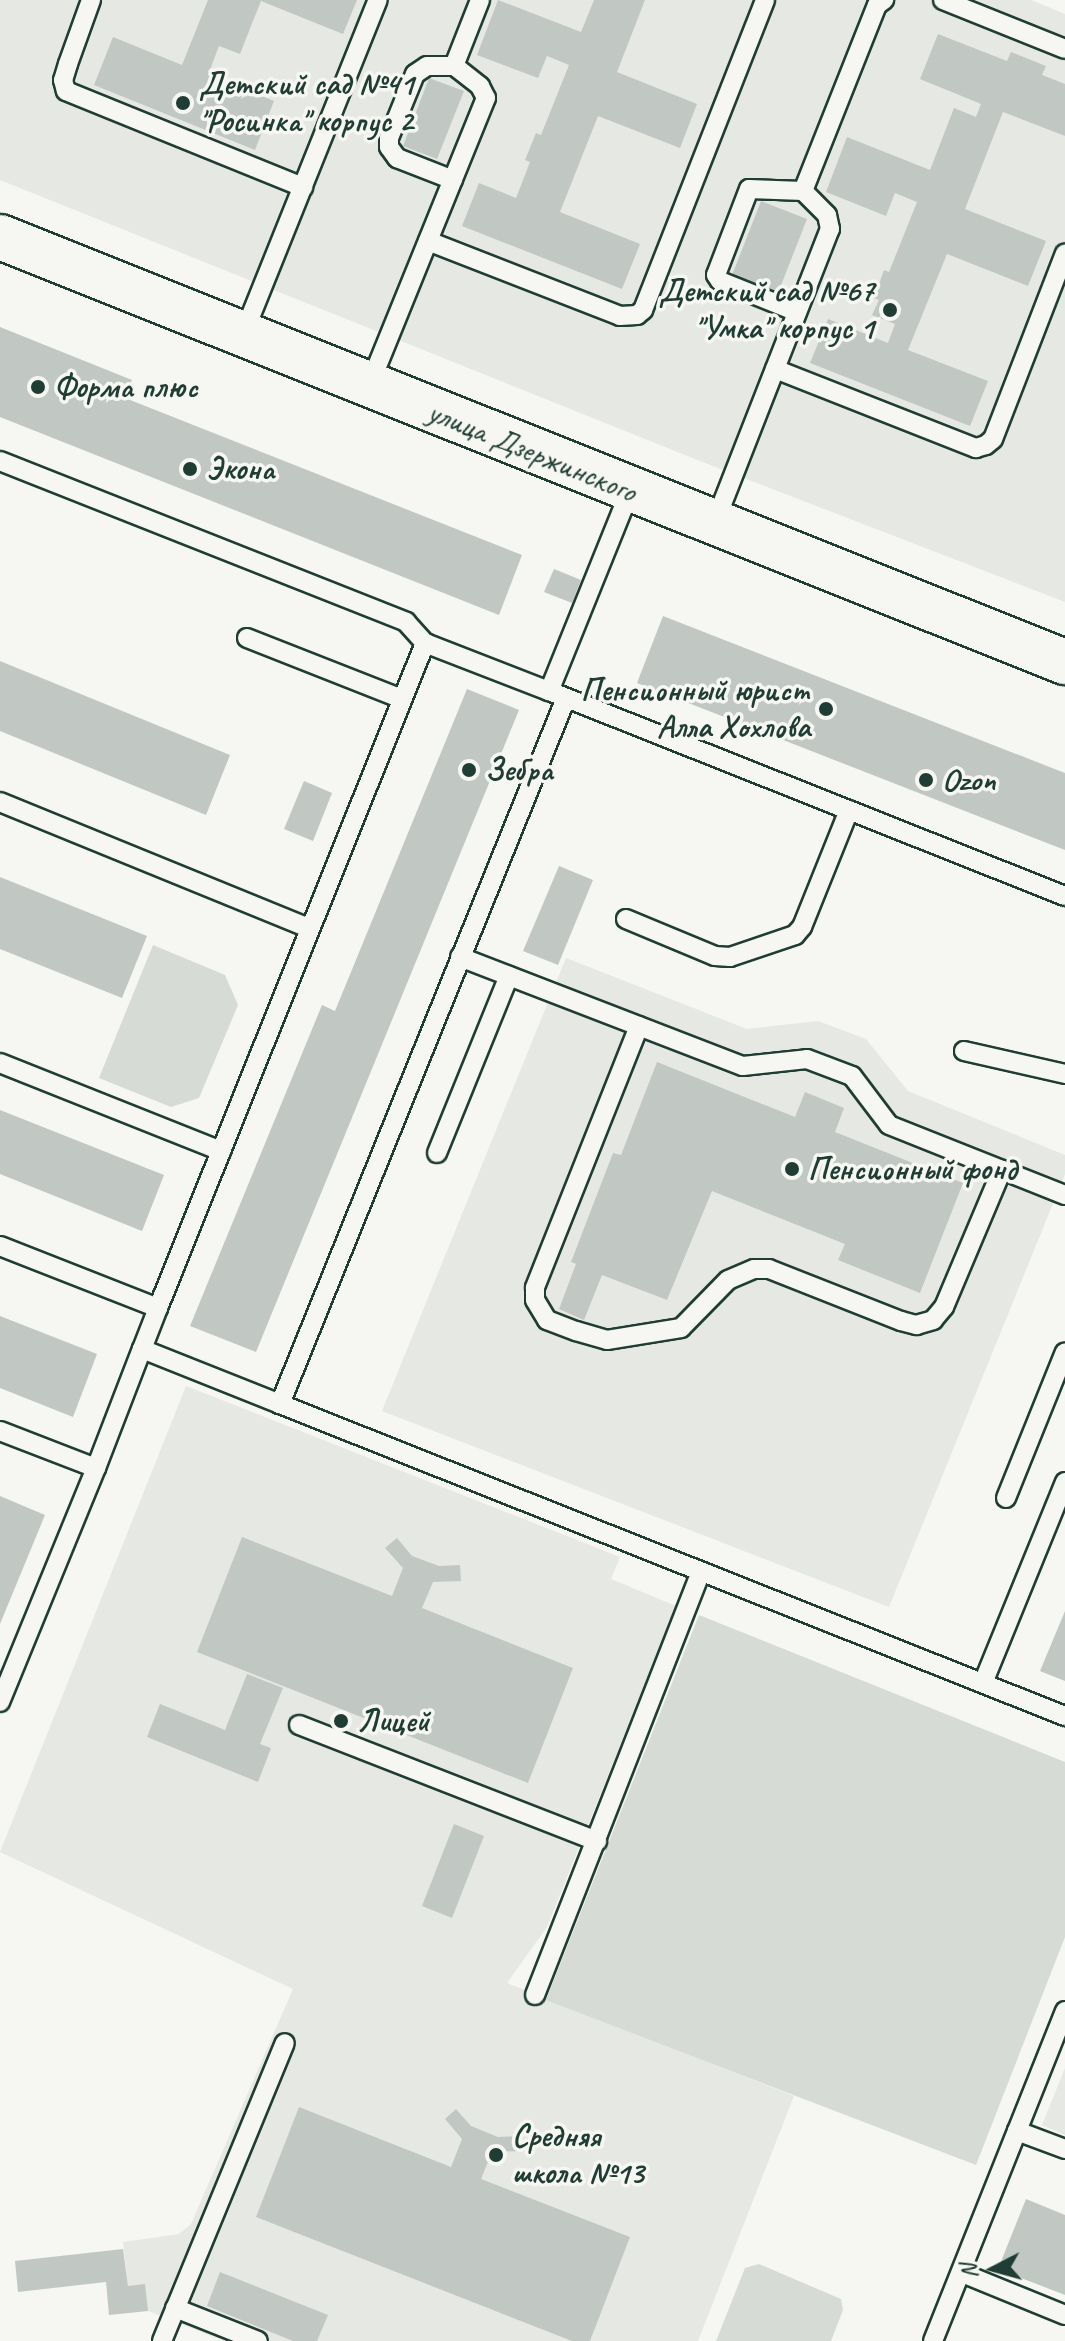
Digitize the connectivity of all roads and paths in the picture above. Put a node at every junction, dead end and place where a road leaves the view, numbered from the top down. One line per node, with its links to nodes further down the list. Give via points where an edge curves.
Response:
1 (91, 0): 10 (lane, via 63,80 66,91)
2 (378, 0): 10 (lane)
3 (480, 0): 8 (lane)
4 (765, 0): 13 (lane, via 637,315 620,316)
5 (884, 0): 11 (lane, via 877,5)
6 (943, 0): 7 (lane)
7 (1065, 49)
8 (454, 66): 9 (lane, via 480,86 486,98); 9 (lane, via 427,66 415,74 389,138 397,158)
9 (453, 180): 13 (lane)
10 (303, 187): 16 (lane)
11 (803, 191): 15 (lane, via 827,215 830,229); 15 (lane, via 745,192 716,268 720,281)
12 (0, 237): 16 (street, улица Дзержинского)
13 (428, 241): 18 (lane)
14 (1065, 253): 17 (lane, via 993,439 986,445 976,448)
15 (797, 312): 17 (lane)
16 (243, 335): 18 (street, улица Дзержинского)
17 (775, 369): 21 (lane)
18 (369, 386): 20 (street, улица Дзержинского)
19 (0, 461): 23 (lane, via 406,622)
20 (630, 491): 21 (street, улица Дзержинского); 25 (lane)
21 (714, 525): 24 (street, улица Дзержинского)
22 (247, 638): 26 (lane)
23 (425, 643): 25 (lane); 26 (lane)
24 (1065, 662)
25 (558, 694): 28 (lane); 32 (lane)
26 (402, 699): 31 (lane)
27 (0, 802): 31 (lane)
28 (849, 810): 29 (lane); 30 (lane, via 795,935 730,957 715,956)
29 (1065, 896)
30 (626, 919)
31 (309, 928): 38 (lane)
32 (460, 957): 33 (lane); 46 (lane)
33 (509, 976): 34 (lane); 39 (lane)
34 (639, 1026): 40 (lane, via 743,1066 807,1059 852,1076 889,1125); 40 (lane, via 535,1288 535,1300 547,1320 616,1339 681,1328 728,1280 754,1269 769,1269 901,1321 916,1325 933,1320 944,1307)
35 (964, 1051): 37 (lane)
36 (0, 1063): 38 (lane)
37 (1065, 1074)
38 (221, 1151): 43 (lane)
39 (437, 1153)
40 (1002, 1170): 41 (lane)
41 (1065, 1195)
42 (0, 1246): 43 (lane)
43 (158, 1308): 44 (lane)
44 (142, 1349): 46 (lane); 48 (lane)
45 (1065, 1352): 50 (lane)
46 (280, 1404): 51 (lane)
47 (0, 1431): 48 (lane)
48 (96, 1468): 53 (lane)
49 (1065, 1482): 52 (lane)
50 (1006, 1498)
51 (701, 1572): 52 (lane); 56 (lane)
52 (983, 1683): 54 (lane)
53 (0, 1702)
54 (1065, 1716)
55 (299, 1725): 56 (lane)
56 (597, 1841): 57 (lane)
57 (535, 1995)
58 (1065, 2011): 60 (lane)
59 (285, 2043): 63 (lane)
60 (1017, 2131): 61 (lane); 62 (lane)
61 (1065, 2149)
62 (962, 2273): 64 (lane); 67 (lane)
63 (175, 2308): 65 (lane); 66 (lane)
64 (1065, 2315)
65 (162, 2341)
66 (258, 2341)
67 (933, 2341)

